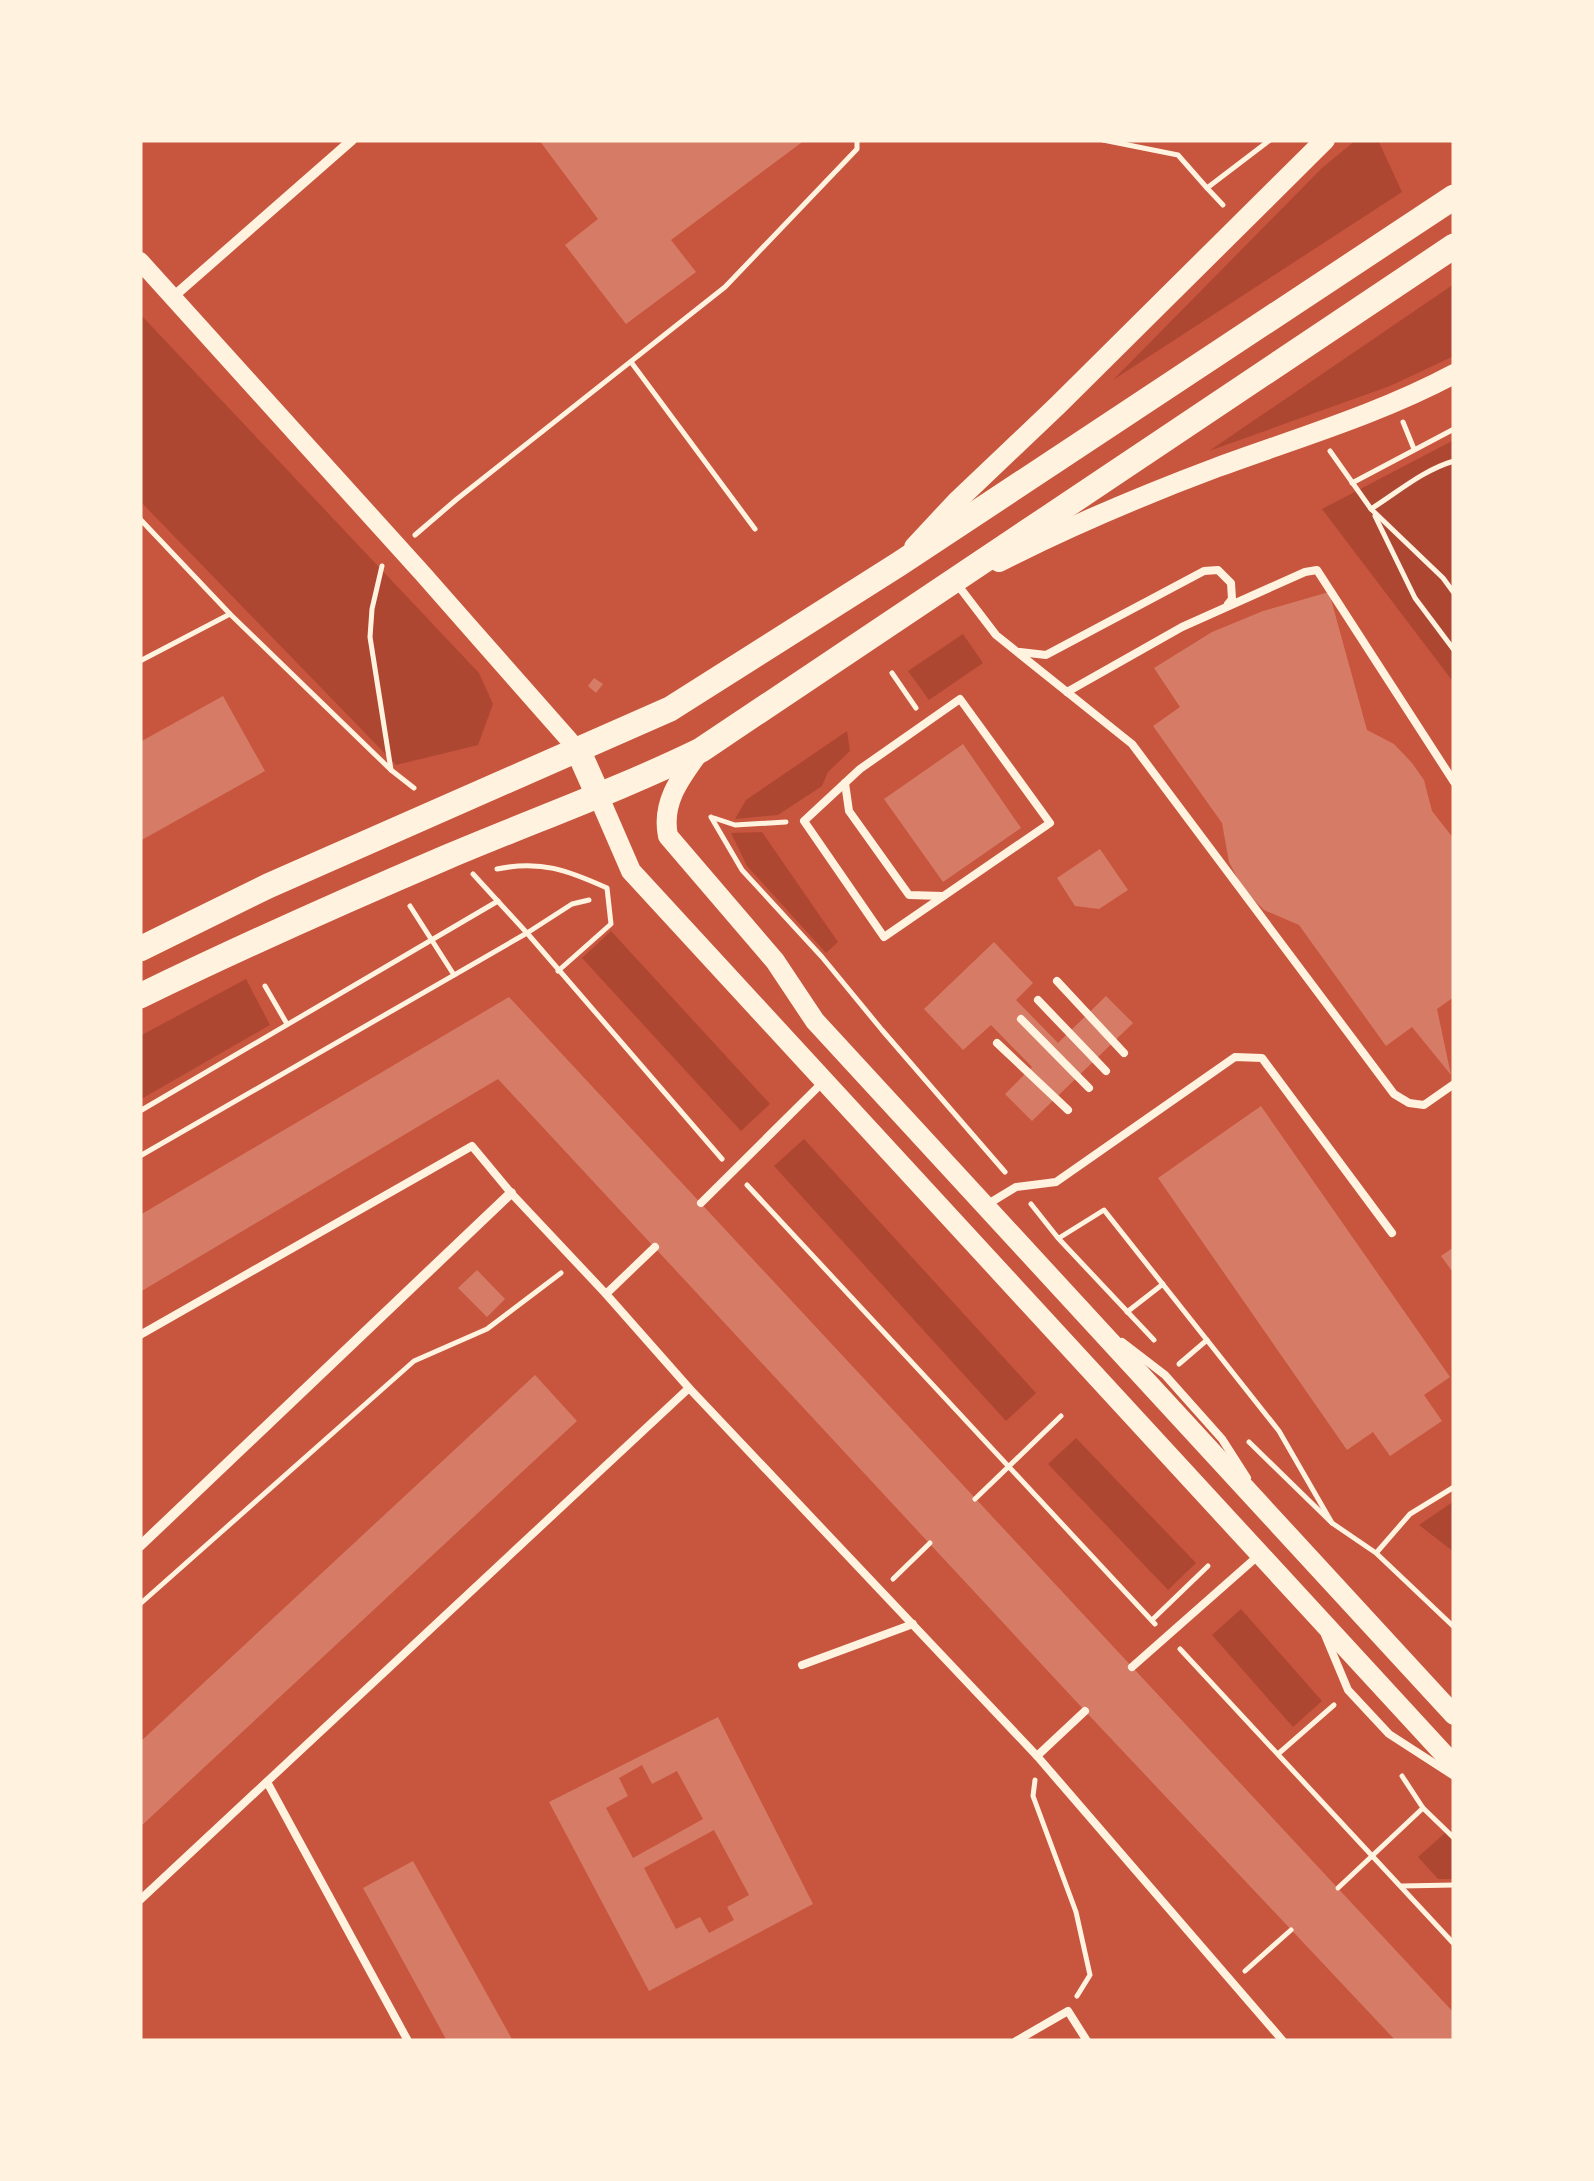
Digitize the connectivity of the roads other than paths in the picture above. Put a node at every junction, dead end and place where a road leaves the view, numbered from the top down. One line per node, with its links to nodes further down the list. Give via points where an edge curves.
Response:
1 (352, 140): 6 (street)
2 (1325, 140): 8 (main road)
3 (1444, 203): 8 (main road)
4 (1454, 246): 9 (main road)
5 (140, 262): 6 (street)
6 (172, 297): 13 (street)
7 (1454, 374): 9 (main road, via 1324,431 1112,509)
8 (899, 564): 13 (main road, via 670,709)
9 (955, 582): 11 (lane); 14 (main road)
10 (1225, 608): 11 (lane, via 1231,584 1213,569 1046,655); 12 (lane); 15 (lane, via 1317,570)
11 (1017, 652): 12 (lane)
12 (1067, 692): 28 (lane, via 1132,744 1394,1094 1424,1105)
13 (578, 750): 17 (main road); 19 (main road)
14 (701, 750): 17 (main road); 33 (main road, via 667,807 668,836 775,961 815,1021)
15 (1454, 782)
16 (845, 783): 18 (lane, via 849,810 908,895); 18 (lane, via 804,820 884,937); 18 (lane, via 960,699 1050,823)
17 (598, 795): 21 (main road); 27 (main road, via 631,871)
18 (944, 896)
19 (140, 949)
20 (1057, 982): 25 (lane)
21 (140, 996)
22 (1038, 1000): 26 (lane)
23 (1020, 1019): 29 (lane)
24 (997, 1042): 30 (lane)
25 (1124, 1053)
26 (1106, 1071)
27 (824, 1081): 32 (lane); 40 (main road)
28 (1454, 1084)
29 (1089, 1088)
30 (1068, 1110)
31 (511, 1193): 36 (lane); 37 (lane, via 472,1146); 39 (street)
32 (700, 1203)
33 (984, 1206): 34 (lane, via 1016,1186 1056,1182 1234,1057 1262,1058); 46 (main road)
34 (1392, 1234)
35 (655, 1247): 36 (lane)
36 (606, 1294): 38 (lane)
37 (140, 1335)
38 (689, 1388): 42 (lane); 50 (lane)
39 (140, 1546)
40 (1260, 1555): 41 (main road); 44 (lane)
41 (1317, 1617): 48 (main road); 49 (lane, via 1348,1690 1389,1734)
42 (913, 1624): 43 (lane); 47 (lane)
43 (802, 1665)
44 (1132, 1667)
45 (1085, 1711): 47 (lane)
46 (1454, 1715)
47 (1038, 1756): 55 (lane)
48 (1454, 1765)
49 (1454, 1776)
50 (267, 1782): 51 (lane); 52 (lane)
51 (140, 1900)
52 (408, 2041)
53 (1016, 2041): 54 (lane, via 1068,2011)
54 (1088, 2041)
55 (1283, 2041)

